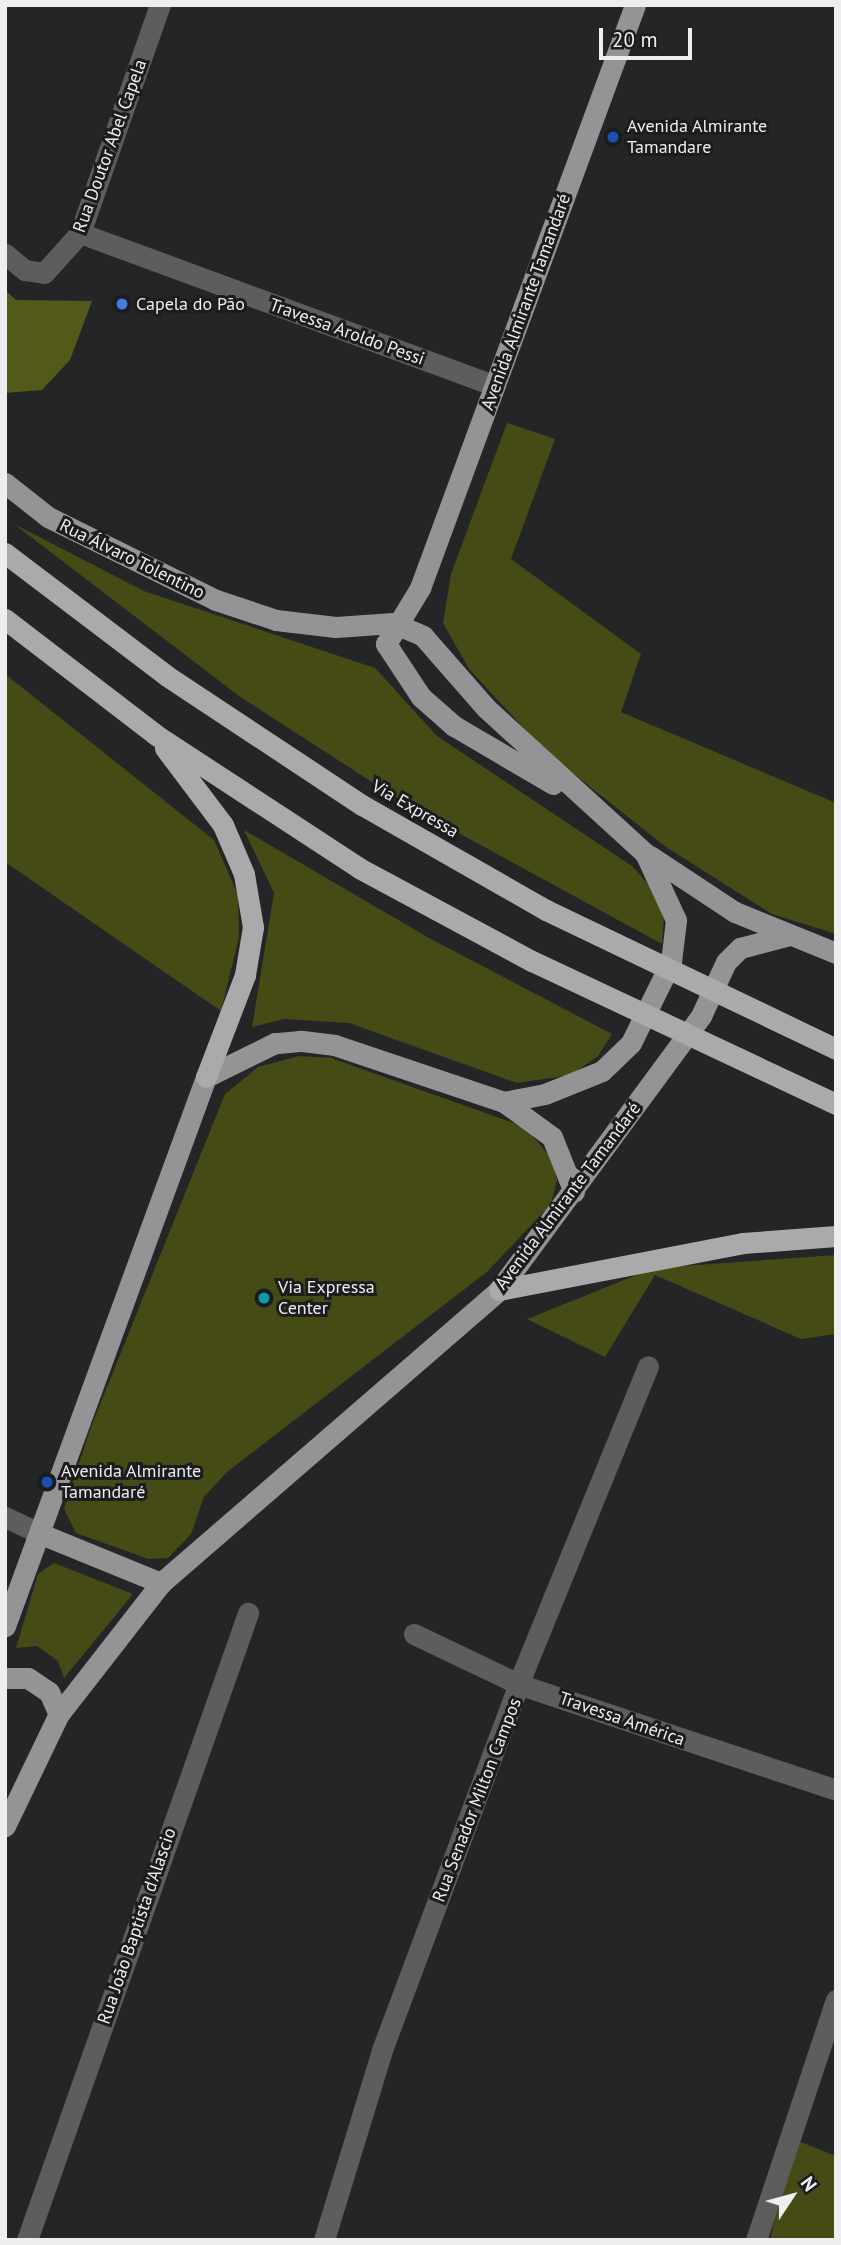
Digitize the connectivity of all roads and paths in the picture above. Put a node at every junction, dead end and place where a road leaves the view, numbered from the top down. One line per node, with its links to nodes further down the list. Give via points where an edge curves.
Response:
1 (160, 5): 3 (street, Rua Doutor Abel Capela)
2 (635, 5): 5 (main road, Avenida Almirante Tamandaré)
3 (80, 233): 4 (street, Rua Doutor Abel Capela, via 58,266 44,273 25,270); 5 (street, Travessa Aroldo Pessi)
4 (5, 254)
5 (495, 386): 8 (main road, Avenida Almirante Tamandaré)
6 (5, 483): 10 (main road, Rua Álvaro Tolentino, via 48,517 216,600 276,620 336,627)
7 (5, 553): 17 (highway, Via Expressa, via 271,747 546,910)
8 (416, 598): 10 (main road, Avenida Almirante Tamandaré); 11 (main road)
9 (5, 619): 12 (highway)
10 (393, 623): 11 (main road); 13 (main road, via 386,644 390,656 421,697 454,726)
11 (423, 636): 13 (main road, via 486,708)
12 (156, 735): 18 (highway, via 223,825 244,874 253,927 241,987); 20 (highway, via 359,868 532,961)
13 (584, 802): 14 (main road)
14 (645, 853): 15 (main road, via 735,912); 19 (main road, via 672,902 675,946 631,1043 578,1082)
15 (786, 936): 16 (main road); 21 (main road, Avenida Almirante Tamandaré, via 740,948 726,962 701,1016)
16 (836, 953)
17 (836, 1049)
18 (206, 1077): 19 (main road, via 275,1043 300,1041 335,1045); 26 (main road)
19 (504, 1102): 21 (main road, via 552,1137)
20 (836, 1104)
21 (574, 1192): 23 (main road, Avenida Almirante Tamandaré)
22 (836, 1236): 23 (highway, via 743,1243)
23 (499, 1290): 27 (main road, Avenida Almirante Tamandaré)
24 (648, 1366): 32 (street, Rua Senador Milton Campos)
25 (5, 1517): 26 (street)
26 (41, 1534): 27 (main road); 29 (main road)
27 (161, 1583): 33 (main road, Avenida Almirante Tamandaré)
28 (248, 1613): 37 (street, Rua João Baptista d'Alascio)
29 (5, 1626)
30 (414, 1634): 32 (street, Travessa América)
31 (5, 1678): 33 (main road, via 28,1678 49,1692)
32 (521, 1685): 34 (street, Travessa América); 38 (street, Rua Senador Milton Campos, via 382,2050)
33 (59, 1714): 35 (main road, Avenida Almirante Tamandaré)
34 (836, 1790)
35 (5, 1826)
36 (836, 2000): 39 (street)
37 (27, 2240)
38 (324, 2240)
39 (756, 2240)

